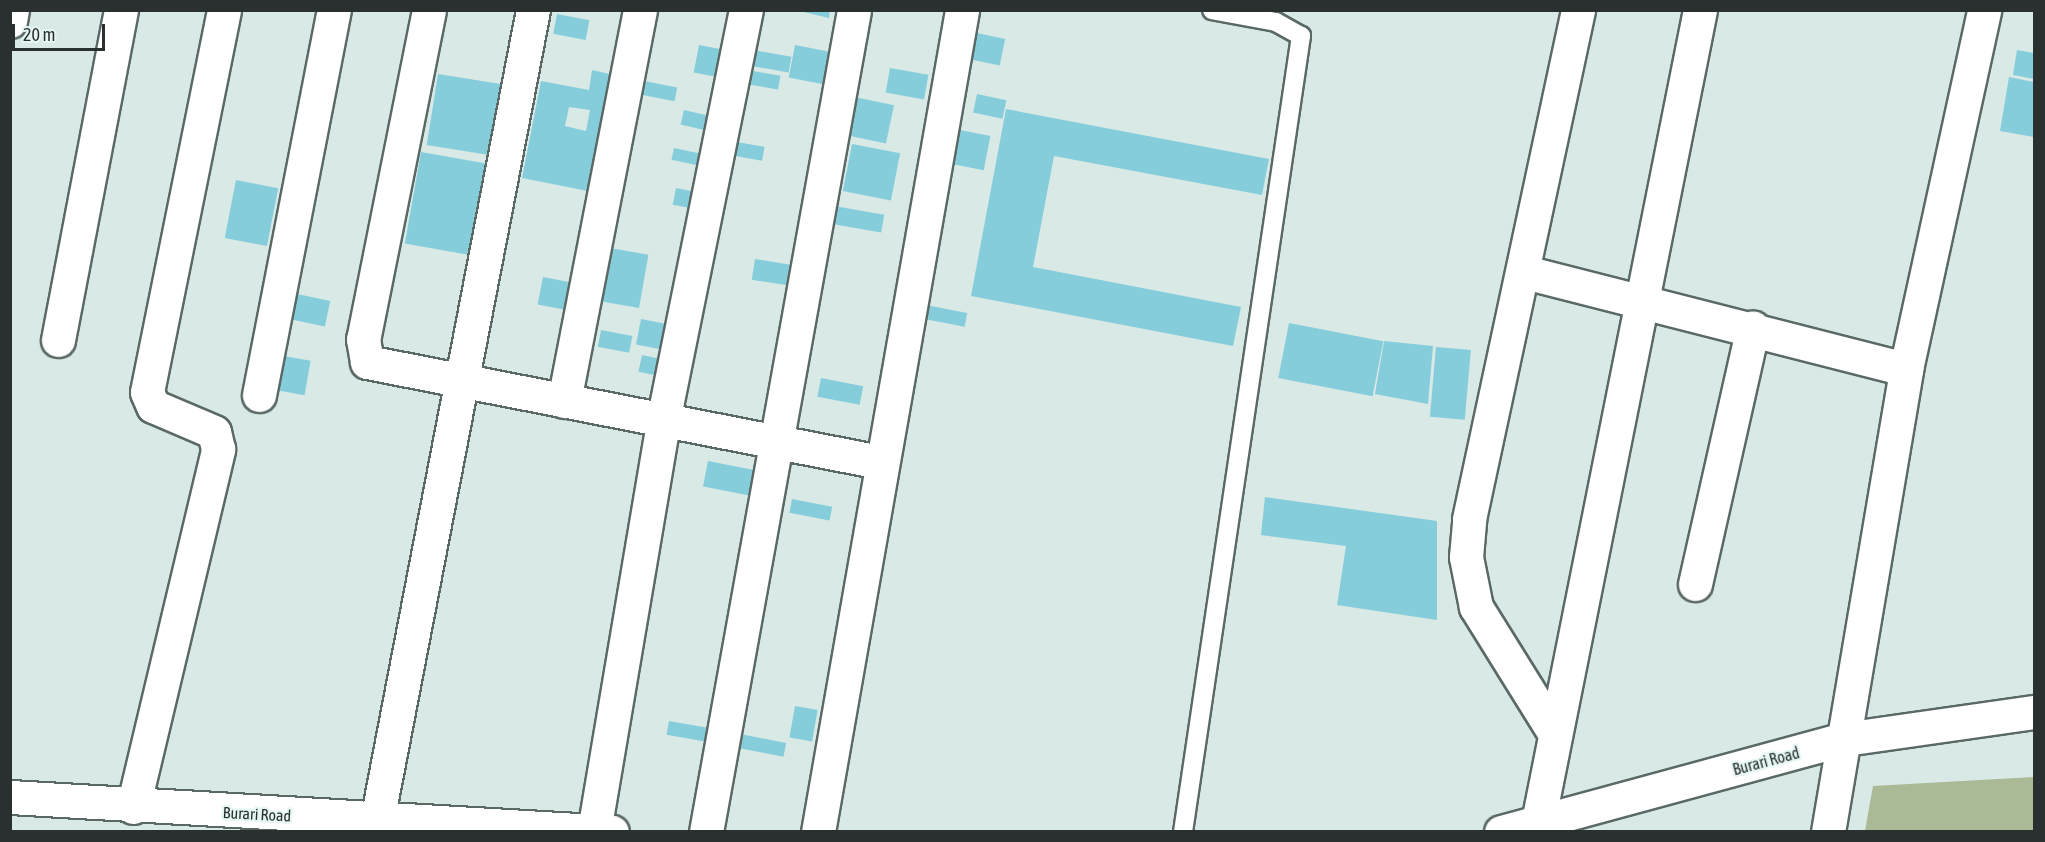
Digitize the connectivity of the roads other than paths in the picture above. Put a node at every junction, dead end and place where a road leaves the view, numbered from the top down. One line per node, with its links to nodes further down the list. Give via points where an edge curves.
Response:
1 (12, 10): 15 (street)
2 (121, 10): 19 (street)
3 (224, 10): 32 (street, via 147,392 153,406 214,432 219,448)
4 (334, 10): 22 (street)
5 (429, 10): 21 (street, via 362,353 367,362 381,366)
6 (533, 10): 21 (street)
7 (640, 10): 23 (street)
8 (746, 10): 24 (street)
9 (854, 10): 25 (street)
10 (962, 10): 26 (street)
11 (1212, 10): 38 (lane, via 1276,22 1301,36)
12 (1578, 10): 16 (street)
13 (1700, 10): 17 (street)
14 (1984, 10): 20 (street)
15 (10, 21)
16 (1525, 272): 17 (street); 29 (street, via 1469,519 1466,557 1476,607)
17 (1643, 299): 18 (street); 29 (street)
18 (1753, 327): 20 (street); 27 (street)
19 (58, 340)
20 (1906, 369): 30 (street)
21 (462, 381): 23 (street); 33 (street)
22 (259, 395)
23 (564, 401): 24 (street)
24 (663, 421): 25 (street); 35 (street)
25 (777, 444): 26 (street); 36 (street)
26 (880, 462): 37 (street)
27 (1695, 584)
28 (2034, 712): 30 (street, Burari Road)
29 (1555, 734): 34 (street)
30 (1844, 739): 34 (street, Burari Road); 40 (street)
31 (10, 797): 32 (street, Burari Road)
32 (133, 807): 33 (street, Burari Road)
33 (377, 820): 35 (street, Burari Road)
34 (1538, 822): 39 (street, Burari Road)
35 (603, 831)
36 (706, 831)
37 (818, 831)
38 (1183, 831)
39 (1501, 831)
40 (1828, 831)

